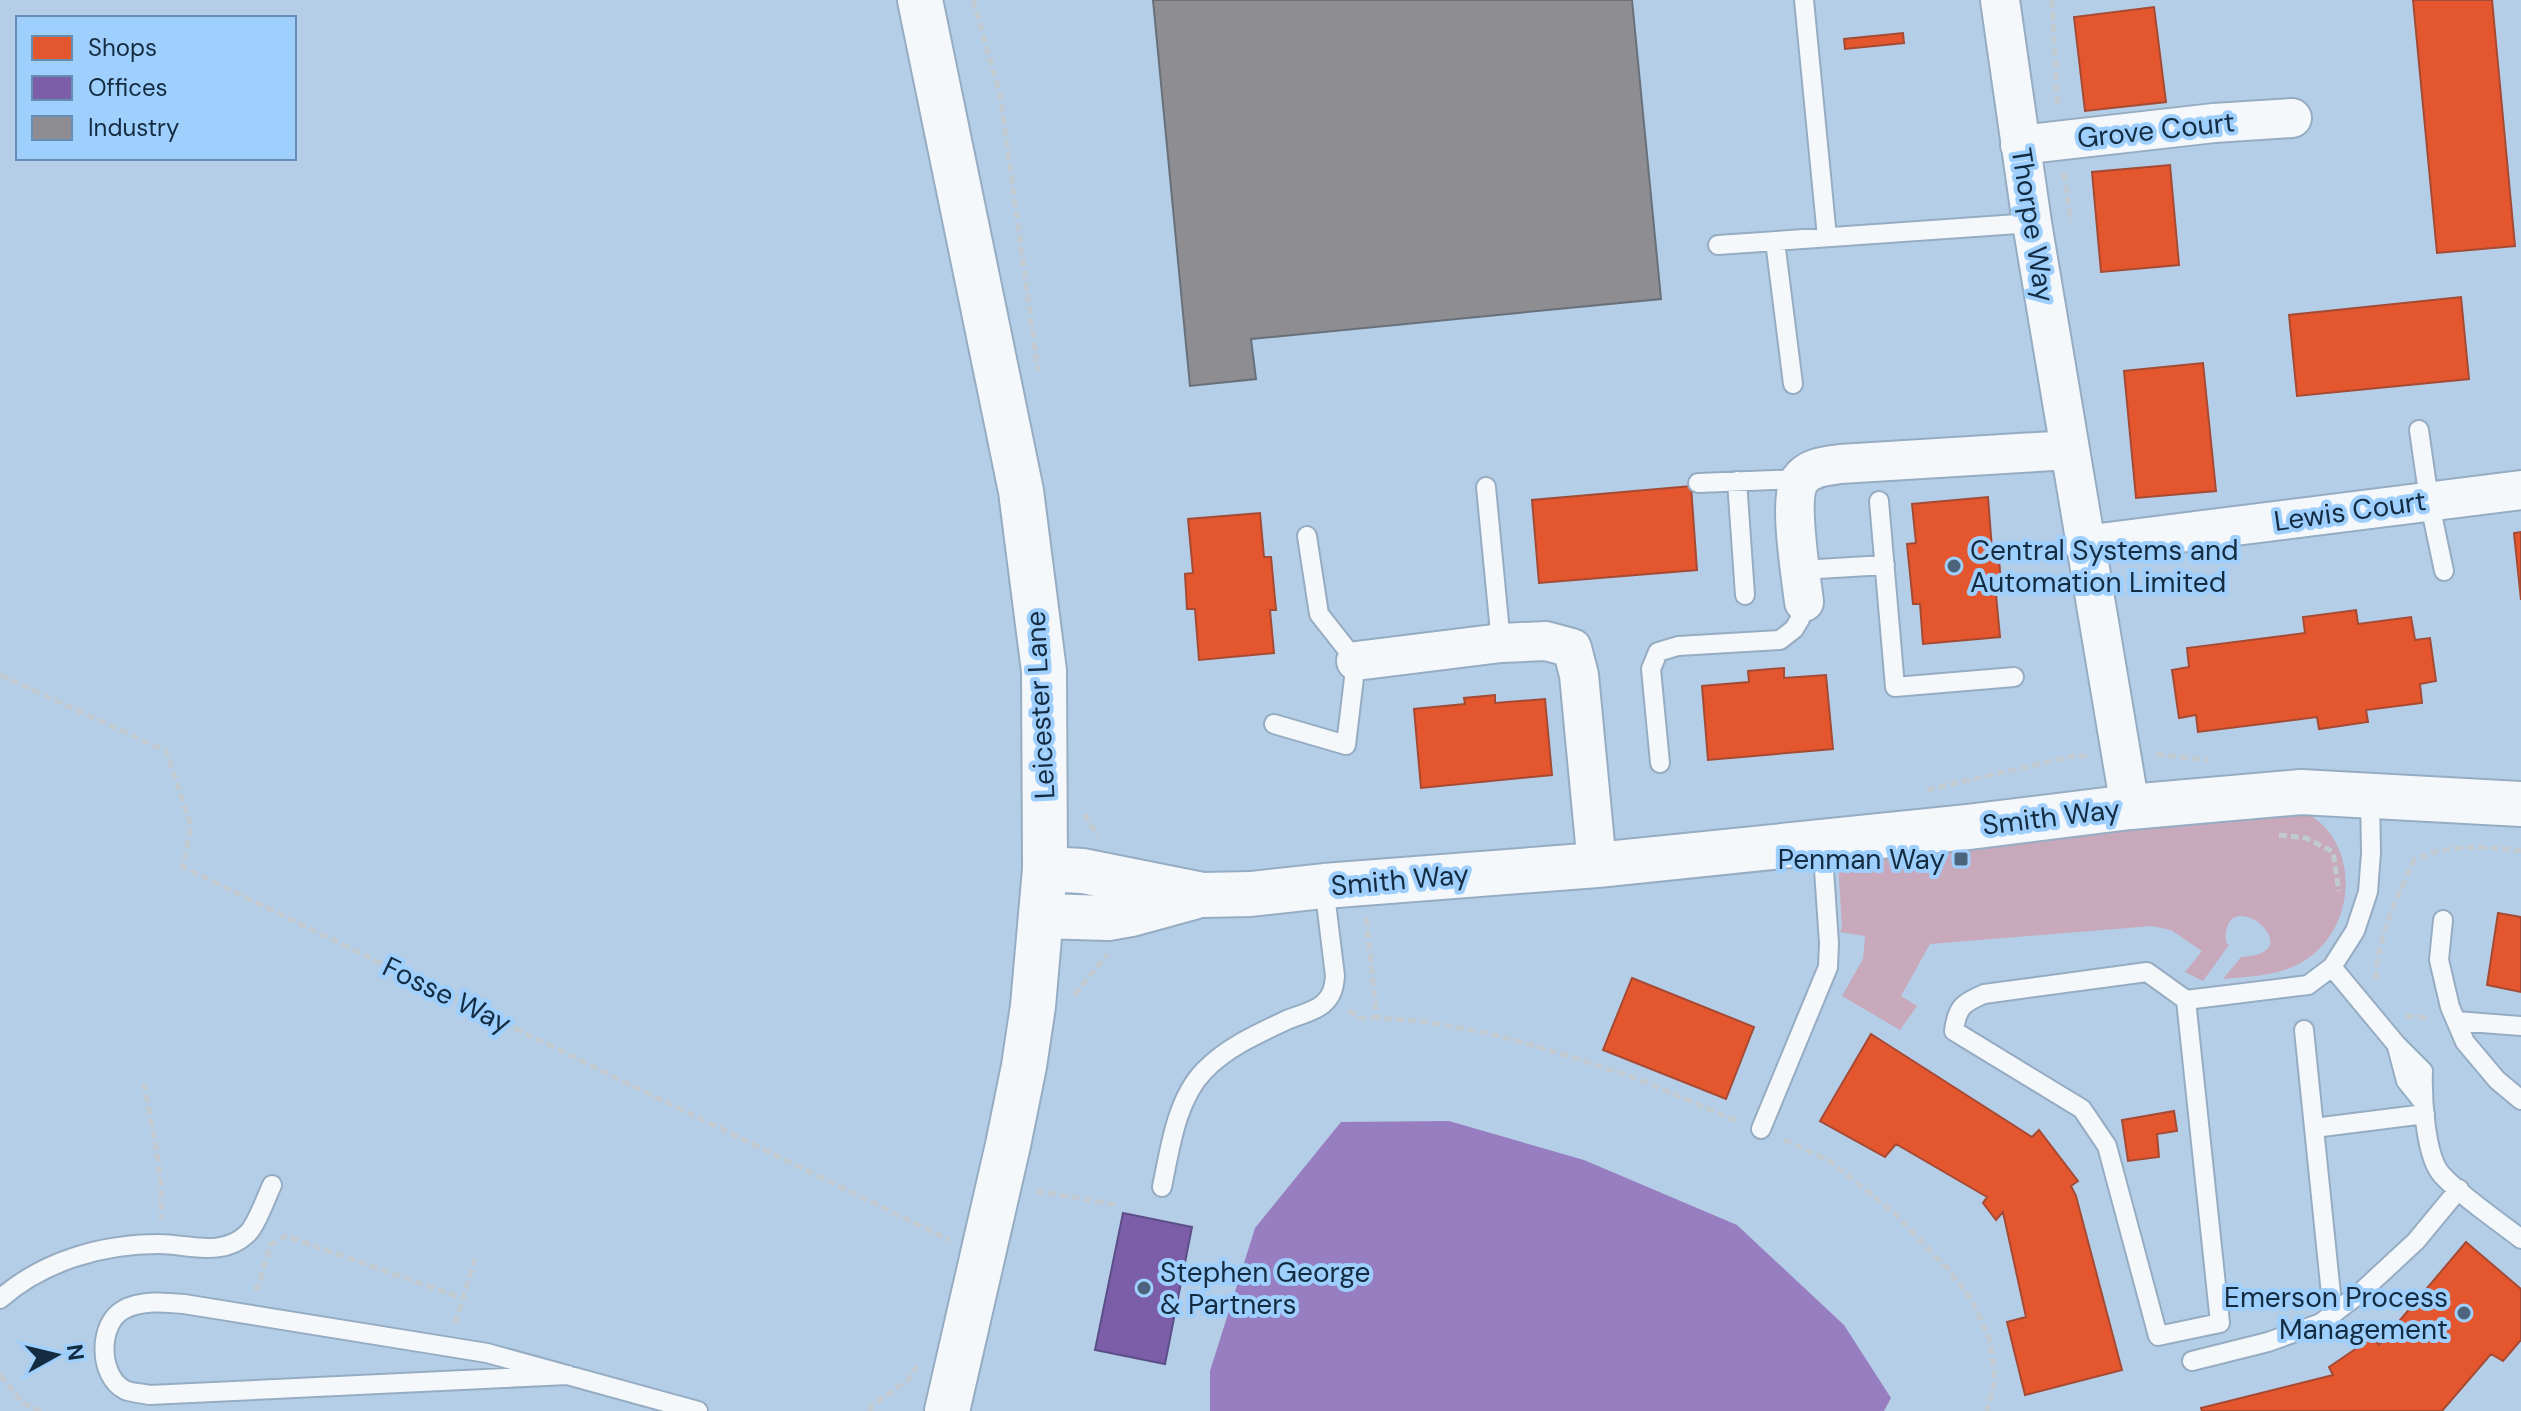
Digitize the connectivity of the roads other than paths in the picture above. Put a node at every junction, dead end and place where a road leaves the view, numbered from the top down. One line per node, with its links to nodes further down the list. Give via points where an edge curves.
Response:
1 (920, 0): 36 (street, Leicester Lane, via 1021,491 1044,671)
2 (1804, 0): 7 (lane)
3 (2000, 0): 5 (street, Thorpe Way)
4 (2292, 118): 5 (street, Grove Court)
5 (2020, 145): 6 (street, Thorpe Way)
6 (2032, 223): 7 (lane); 12 (street, Thorpe Way)
7 (1827, 237): 8 (lane)
8 (1775, 241): 9 (lane); 10 (lane)
9 (1718, 245)
10 (1793, 384)
11 (2419, 430): 18 (lane)
12 (2069, 450): 13 (street, via 1840,464 1815,468); 21 (street, Thorpe Way)
13 (1801, 479): 14 (lane); 24 (street, via 1795,507)
14 (1737, 481): 15 (lane); 25 (lane)
15 (1698, 483)
16 (1486, 487): 26 (lane)
17 (2521, 490): 18 (street, Lewis Court)
18 (2429, 500): 21 (street, Lewis Court); 23 (lane)
19 (1879, 501): 22 (lane)
20 (1307, 536): 27 (lane, via 1319,614)
21 (2084, 545): 33 (street, Thorpe Way)
22 (1885, 565): 24 (lane); 28 (lane, via 1895,687)
23 (2444, 571)
24 (1802, 586): 30 (lane, via 1800,619 1780,640 1678,646 1658,652 1651,669)
25 (1745, 595)
26 (1501, 643): 27 (street); 35 (street, via 1546,641 1572,648)
27 (1356, 661): 29 (lane, via 1346,745)
28 (2014, 677)
29 (1274, 724)
30 (1660, 763)
31 (2370, 796): 32 (street, Smith Way); 33 (street, Smith Way, via 2301,792); 41 (lane, via 2368,892 2355,931)
32 (2516, 801)
33 (2130, 807): 34 (street, Smith Way)
34 (1822, 841): 35 (street, Smith Way); 49 (lane, via 1828,967)
35 (1597, 865): 37 (street, Smith Way)
36 (1045, 869): 38 (street, via 1083,871); 39 (street, Leicester Lane)
37 (1324, 886): 38 (street, Smith Way); 51 (lane, via 1334,990 1322,1005 1254,1036 1203,1072 1188,1092)
38 (1203, 895): 39 (street, via 1108,918)
39 (1042, 916): 58 (street, Leicester Lane, via 1024,1066 983,1256)
40 (2443, 920): 43 (lane, via 2439,960)
41 (2332, 967): 42 (lane, via 2308,985); 47 (lane, via 2396,1044 2406,1081)
42 (2186, 1000): 42 (lane, via 2220,1323 2158,1336 2107,1146 2093,1124 2082,1109 1954,1031 1956,1014 1984,994 2147,972)
43 (2456, 1021): 44 (lane); 46 (lane, via 2465,1042)
44 (2521, 1026)
45 (2304, 1030): 48 (lane)
46 (2521, 1100)
47 (2424, 1107): 48 (lane); 52 (lane, via 2440,1173)
48 (2314, 1128): 55 (lane)
49 (1761, 1129)
50 (272, 1185): 54 (lane, via 249,1233 228,1246 159,1244 96,1250 43,1269)
51 (1162, 1187)
52 (2459, 1189): 53 (lane); 55 (lane, via 2416,1241)
53 (2521, 1239)
54 (0, 1299)
55 (2333, 1314): 56 (lane, via 2268,1342)
56 (2192, 1361)
57 (568, 1375): 57 (lane, via 149,1395 124,1390 109,1374 106,1339 111,1321 122,1310 172,1303 487,1353); 59 (lane)
58 (943, 1399)
59 (698, 1411)

